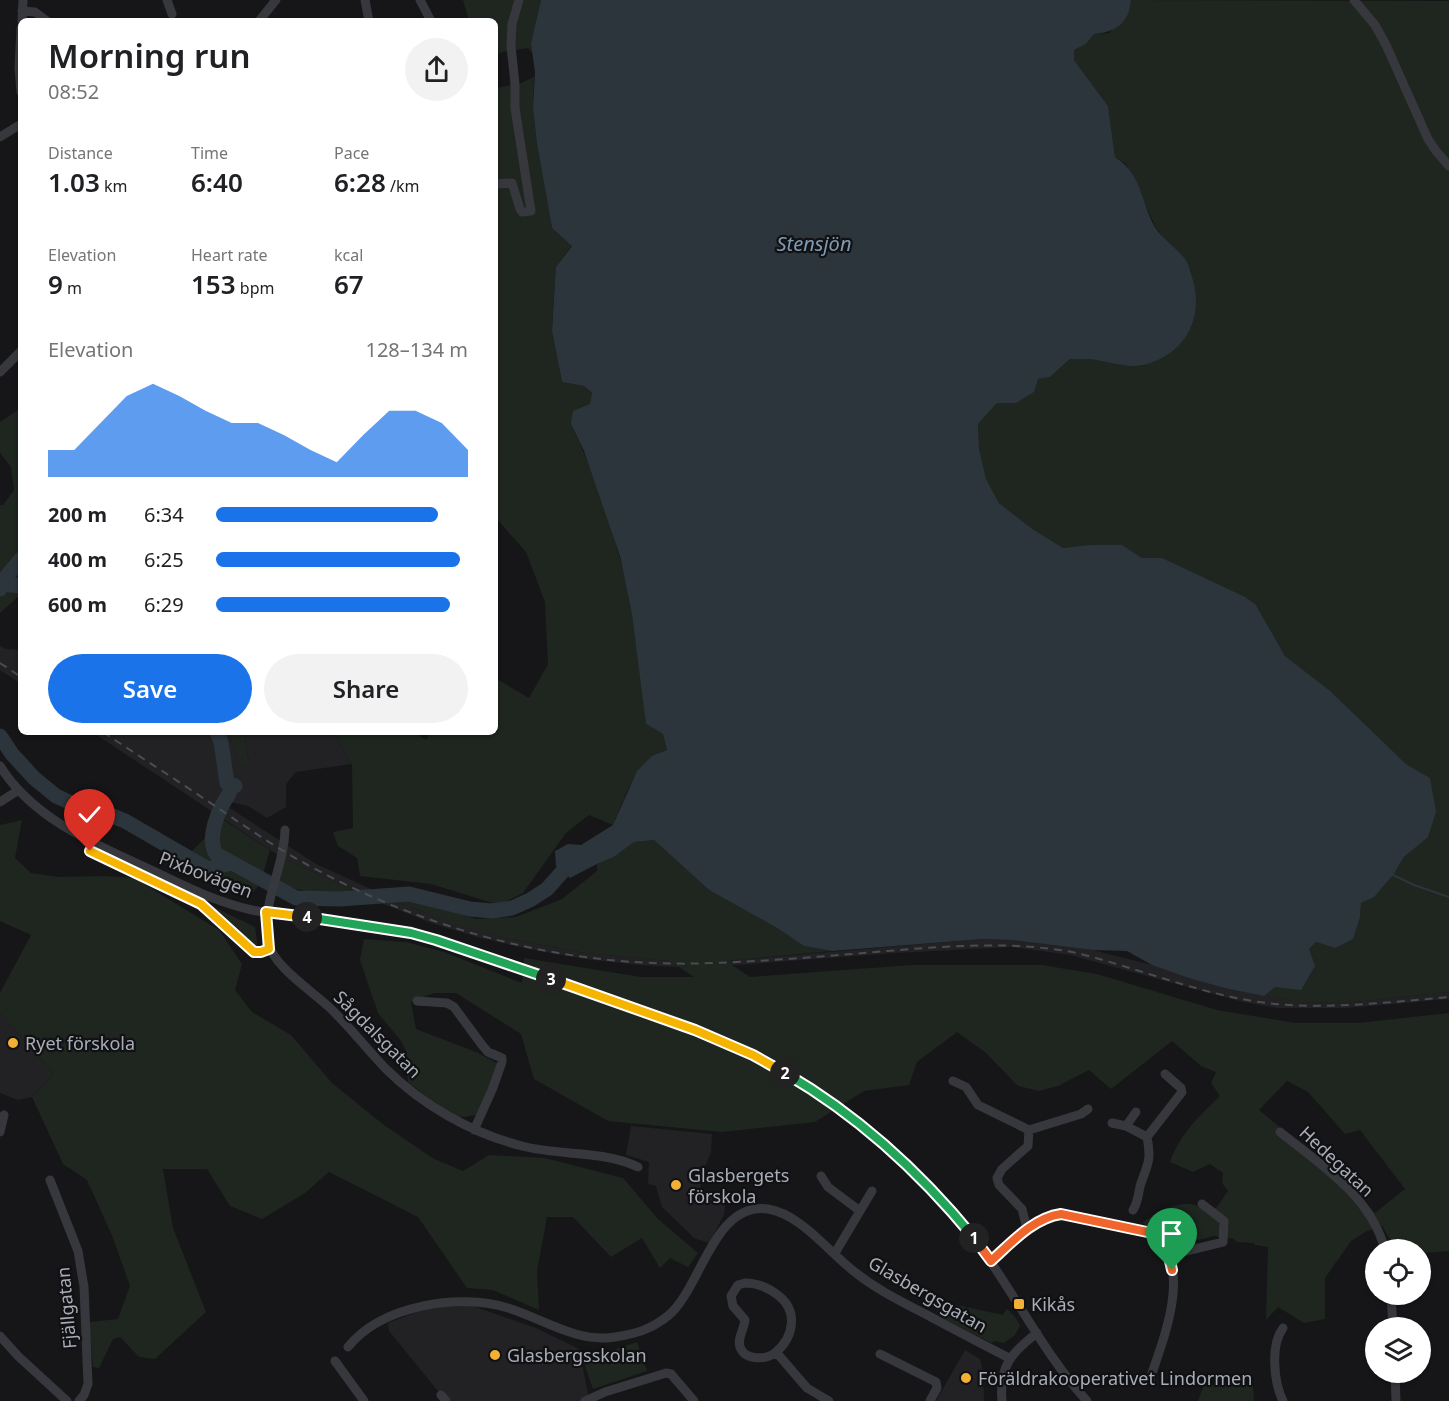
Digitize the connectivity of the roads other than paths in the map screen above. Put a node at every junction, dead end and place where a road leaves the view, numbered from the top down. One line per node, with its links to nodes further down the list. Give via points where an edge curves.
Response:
1 (23, 0): 9 (street)
2 (167, 0): 8 (street)
3 (276, 0): 11 (street)
4 (365, 0): 12 (street)
5 (420, 0): 13 (street)
6 (519, 0): 17 (street, via 511,46 515,108 531,211 522,212 518,207 512,183)
7 (1354, 0): 16 (street, via 1375,25 1428,139)
8 (172, 14)
9 (22, 16): 10 (street, via 34,12)
10 (43, 18)
11 (261, 18)
12 (368, 18)
13 (429, 18)
14 (18, 126): 15 (street)
15 (0, 137)
16 (1449, 166)
17 (498, 184)
18 (18, 354): 19 (street)
19 (0, 372)
20 (0, 766): 21 (street, Pixbovägen)
21 (17, 790): 22 (street); 25 (street, Pixbovägen, via 67,828 116,854 214,899)
22 (0, 802)
23 (285, 830): 25 (street)
24 (90, 851): 26 (street, via 201,904 250,950 257,953)
25 (266, 912): 26 (street); 51 (street, Pixbovägen, via 391,929 436,940 674,1022 753,1055 814,1090 874,1135 929,1186)
26 (269, 949): 35 (street, Sågdalsgatan, via 386,1070 452,1119)
27 (417, 1001): 35 (street, via 450,1004 482,1046 502,1058)
28 (1165, 1074): 39 (street, via 1182,1092)
29 (952, 1081): 36 (street, via 966,1087 978,1105)
30 (1088, 1109): 36 (street)
31 (1136, 1112): 34 (street)
32 (4, 1115): 37 (street)
33 (1112, 1123): 34 (street)
34 (1126, 1126): 39 (street)
35 (474, 1130): 40 (street, Sågdalsgatan, via 525,1147 626,1161)
36 (1029, 1130): 47 (street, via 1028,1146 1002,1168 997,1178 1022,1209)
37 (0, 1132)
38 (1280, 1132): 48 (street, Hedegatan, via 1363,1205)
39 (1147, 1137): 45 (street, via 1150,1157)
40 (638, 1167)
41 (821, 1176): 46 (street, via 828,1187)
42 (50, 1180): 63 (street, Fjällgatan, via 78,1251 84,1287 88,1384)
43 (872, 1191): 46 (street)
44 (1202, 1204): 50 (street, via 1224,1221 1222,1242)
45 (1133, 1210)
46 (860, 1211): 49 (street)
47 (1027, 1230): 50 (street, via 1050,1215 1061,1214 1152,1233); 51 (street)
48 (1380, 1239)
49 (835, 1253): 55 (street, Glasbergsgatan, via 789,1216 759,1208 741,1213 728,1223 679,1304 645,1331 606,1339 584,1338 506,1307 441,1302 372,1326); 58 (street, Glasbergsgatan, via 880,1291)
50 (1169, 1255): 60 (street, via 1172,1308)
51 (991, 1261): 53 (street, Pixbovägen)
52 (1283, 1328): 71 (street, via 1274,1364)
53 (1037, 1333): 58 (street); 70 (street, Pixbovägen)
54 (0, 1336): 62 (street)
55 (348, 1347)
56 (776, 1352): 56 (street, via 792,1325 789,1309 775,1293 755,1283 738,1285 731,1301 745,1320 740,1348 751,1357 767,1357); 67 (street, via 807,1388)
57 (880, 1354): 68 (street, via 936,1382)
58 (1009, 1358): 69 (street, via 1001,1384)
59 (335, 1361): 64 (street)
60 (1150, 1379)
61 (1395, 1383): 72 (street)
62 (67, 1401)
63 (79, 1401)
64 (364, 1401)
65 (585, 1401): 66 (street, via 666,1372)
66 (694, 1401)
67 (829, 1401)
68 (930, 1401)
69 (1002, 1401)
70 (1087, 1401)
71 (1283, 1401)
72 (1396, 1401)

